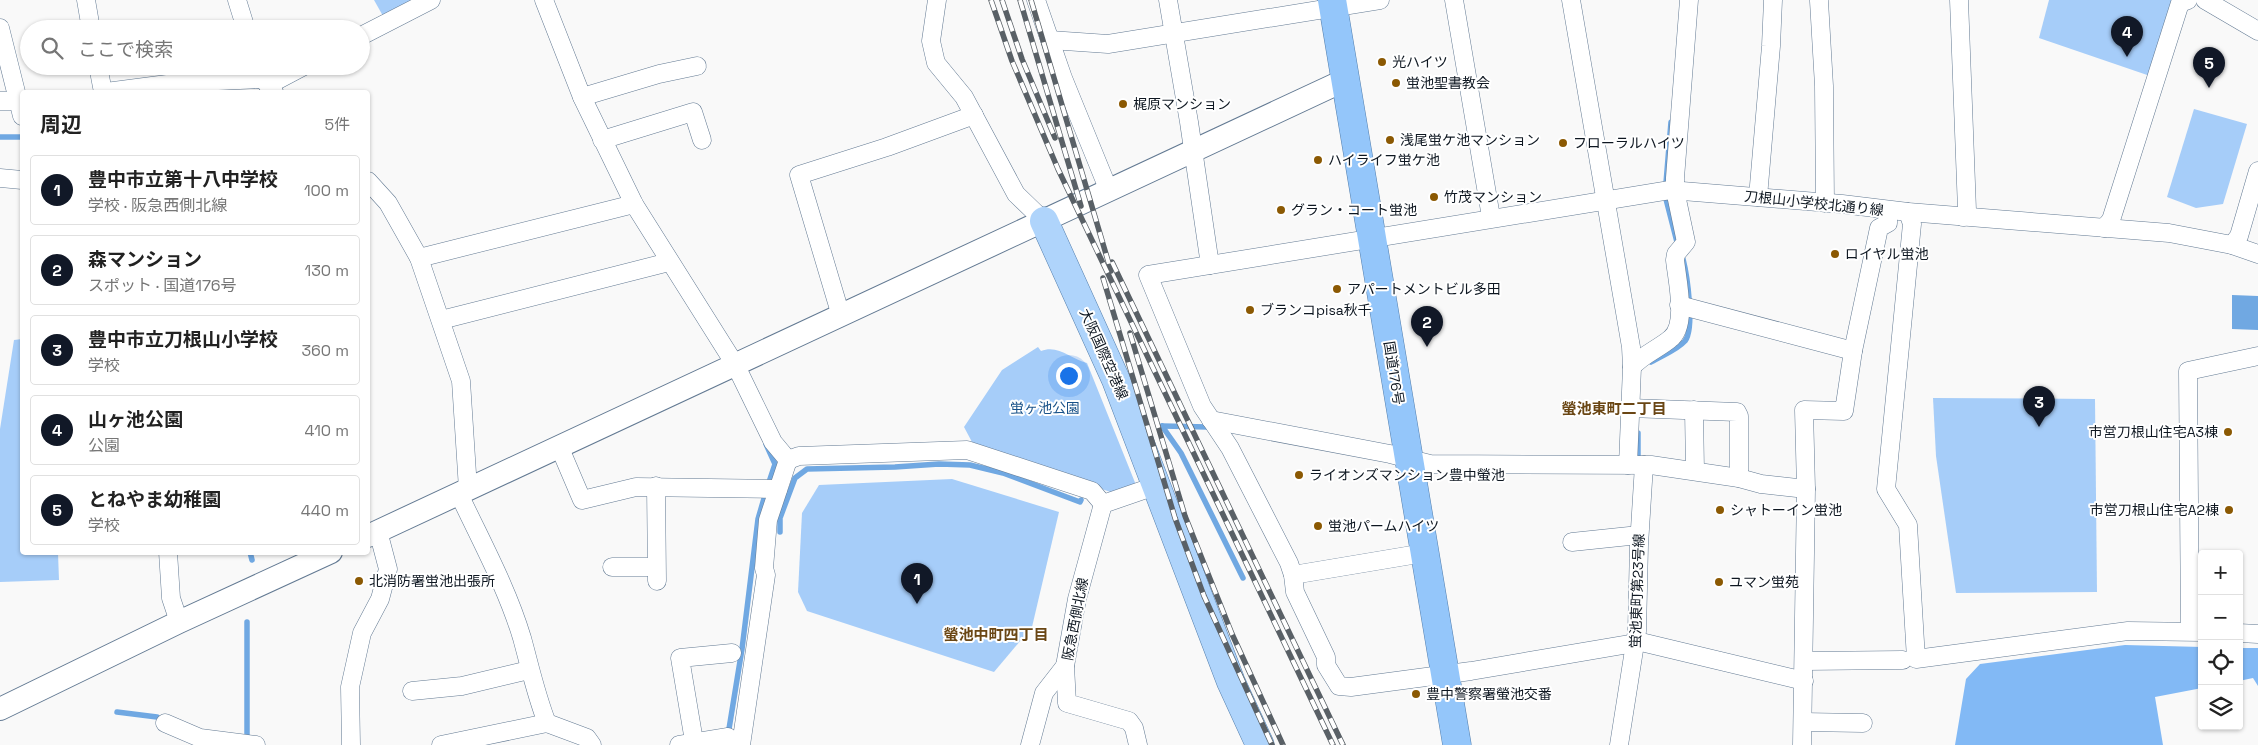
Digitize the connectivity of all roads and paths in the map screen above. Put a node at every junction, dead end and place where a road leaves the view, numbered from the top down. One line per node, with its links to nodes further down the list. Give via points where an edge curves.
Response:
1 (86, 0): 18 (street)
2 (237, 0): 19 (street)
3 (431, 0): 21 (street)
4 (544, 0): 33 (street)
5 (937, 0): 37 (street, via 931,41 936,63 964,97)
6 (1036, 0): 24 (street)
7 (1168, 0): 23 (street)
8 (1380, 0): 17 (street)
9 (1454, 0): 54 (street)
10 (1571, 0): 48 (street, 蛍池東町第23号線)
11 (1689, 0): 45 (street)
12 (1773, 0): 47 (street)
13 (1959, 0): 53 (street, via 1968,210)
14 (2188, 0): 56 (street, via 2180,4 2111,220)
15 (2205, 0): 22 (street)
16 (1819, 1): 49 (street, via 1824,86)
17 (1332, 4): 23 (street); 28 (highway, 国道176号)
18 (89, 20)
19 (243, 20)
20 (0, 28): 35 (street)
21 (370, 31)
22 (2258, 31)
23 (1173, 33): 24 (street, via 1108,44); 40 (street)
24 (1050, 40): 46 (street)
25 (697, 66): 33 (street)
26 (100, 75): 31 (street)
27 (281, 75): 29 (street)
28 (1345, 80): 40 (street); 57 (highway, 国道176号)
29 (266, 81): 30 (street)
30 (175, 88): 32 (street)
31 (104, 90)
32 (140, 90)
33 (582, 97): 38 (street)
34 (0, 101): 36 (street)
35 (20, 102)
36 (20, 106)
37 (974, 115): 55 (street, via 1016,194); 64 (street, via 799,175)
38 (602, 140): 39 (street, via 693,112); 50 (street)
39 (702, 140)
40 (1192, 150): 46 (street); 62 (street)
41 (2258, 172): 58 (street, via 2239,236)
42 (0, 178): 43 (street)
43 (20, 180)
44 (370, 183): 60 (street, via 388,203)
45 (1675, 190): 47 (street, 刀根山小学校北通り線); 48 (street, 刀根山小学校北通り線); 63 (street, via 1686,242 1675,260)
46 (1109, 191): 55 (street)
47 (1758, 197): 49 (street, 刀根山小学校北通り線)
48 (1605, 201): 54 (street, 刀根山小学校北通り線); 69 (street, 蛍池東町第23号線)
49 (1824, 203): 51 (street, 刀根山小学校北通り線)
50 (634, 204): 60 (street); 61 (street)
51 (1888, 210): 52 (street, 刀根山小学校北通り線); 66 (street, via 1888,223 1880,228)
52 (1908, 212): 53 (street, 刀根山小学校北通り線); 94 (street, via 1912,224 1886,489 1908,525 1916,659 2128,631)
53 (1962, 216): 56 (street, 刀根山小学校北通り線)
54 (1492, 217): 57 (street, 刀根山小学校北通り線)
55 (1044, 221): 64 (street); 79 (main road, 大阪国際空港線, via 1116,380)
56 (2104, 228): 58 (street, 刀根山小学校北通り線, via 2169,234)
57 (1372, 238): 62 (street, 刀根山小学校北通り線); 74 (highway, 国道176号)
58 (2232, 245): 59 (street, 刀根山小学校北通り線)
59 (2258, 254)
60 (419, 258): 65 (street)
61 (669, 262): 65 (street); 68 (street)
62 (1210, 265): 72 (street, 刀根山小学校北通り線, via 1148,275)
63 (1686, 306): 66 (street); 69 (street, via 1676,334)
64 (841, 316): 68 (street)
65 (441, 320): 83 (street, via 461,381)
66 (1854, 351): 82 (street, via 1844,412 1804,410)
67 (2258, 356): 94 (street, via 2188,371)
68 (736, 366): 73 (street); 75 (street, via 773,442)
69 (1632, 368): 70 (street, 蛍池東町第23号線)
70 (1636, 408): 71 (street); 76 (street, 蛍池東町第23号線)
71 (1694, 410): 77 (street); 78 (street, via 1735,411 1738,414)
72 (1210, 420): 74 (street); 92 (street, via 1230,448)
73 (559, 446): 80 (street, via 582,500 636,487); 83 (street)
74 (1408, 458): 76 (street, via 1430,464); 88 (highway, 国道176号)
75 (788, 460): 81 (street); 84 (street, via 799,456 967,450 1092,491)
76 (1636, 465): 77 (street); 86 (street, 蛍池東町第23号線)
77 (1695, 471): 78 (street)
78 (1739, 478): 82 (street)
79 (1158, 485): 84 (street); 120 (main road, 大阪国際空港線, via 1231,682)
80 (656, 486): 81 (street); 91 (street, via 656,574)
81 (778, 489): 111 (street, via 767,526 766,576)
82 (1806, 489): 100 (street)
83 (463, 492): 85 (street); 102 (street, via 522,638)
84 (1103, 504): 101 (street, 阪急西側北線, via 1077,599)
85 (373, 533): 115 (street, via 388,569 380,599 362,633 350,687)
86 (1639, 535): 87 (street); 97 (street, 蛍池東町第23号線)
87 (1572, 542)
88 (1424, 553): 92 (street); 103 (highway, 国道176号)
89 (168, 555): 93 (street, via 170,598)
90 (324, 555): 93 (street)
91 (612, 567)
92 (1293, 575): 103 (street, via 1295,592 1338,686)
93 (179, 622): 106 (street)
94 (2196, 631)
95 (2243, 633): 96 (street)
96 (2258, 634)
97 (1635, 643): 103 (street); 104 (street, via 1647,643); 122 (street, 蛍池東町第23号線)
98 (732, 653): 113 (street, via 680,658)
99 (1902, 660): 100 (street)
100 (1804, 661): 104 (street)
101 (1065, 666): 118 (street, via 1044,693); 119 (street, 阪急西側北線, via 1067,703 1129,721)
102 (529, 670): 105 (street, via 462,686); 108 (street)
103 (1445, 675): 121 (highway, 国道176号)
104 (1804, 681): 109 (street)
105 (412, 691)
106 (0, 709)
107 (165, 722): 112 (street)
108 (547, 722): 116 (street); 117 (street, via 588,738)
109 (1803, 722): 110 (street); 123 (street)
110 (1863, 723)
111 (735, 741): 113 (street)
112 (200, 742): 114 (street)
113 (687, 743)
114 (256, 745)
115 (351, 745)
116 (441, 745)
117 (592, 745)
118 (1030, 745)
119 (1138, 745)
120 (1260, 745)
121 (1457, 745)
122 (1619, 745)
123 (1802, 745)

